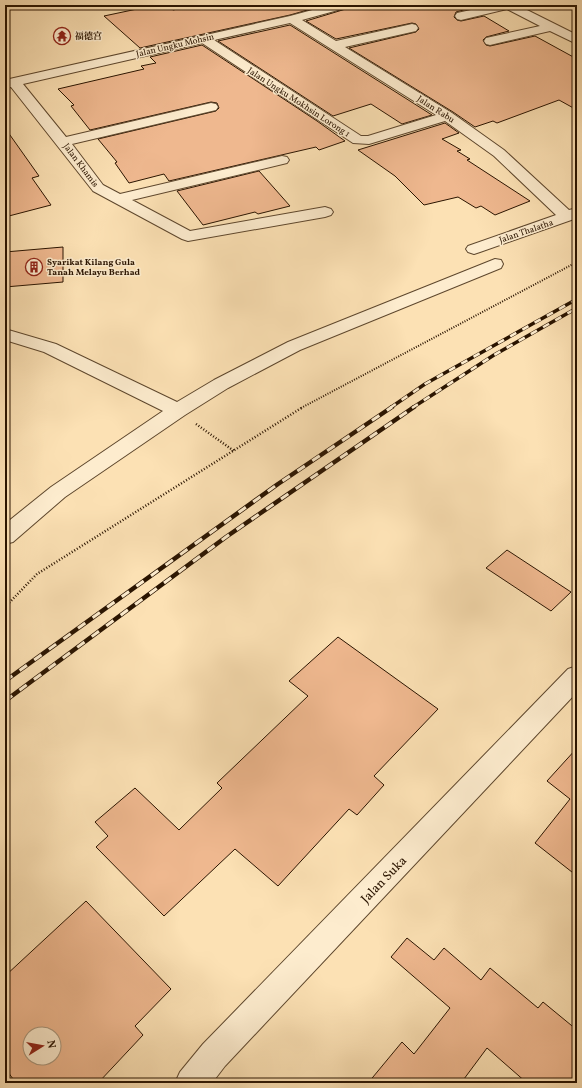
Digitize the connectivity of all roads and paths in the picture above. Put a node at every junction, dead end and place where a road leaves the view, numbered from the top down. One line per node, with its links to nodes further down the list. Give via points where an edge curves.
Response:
1 (345, 5): 4 (street, Jalan Ungku Mohsin)
2 (508, 5): 3 (street); 5 (street)
3 (461, 16)
4 (292, 19): 7 (street, Jalan Ungku Mohsin); 10 (street, Jalan Rabu)
5 (553, 27): 8 (street); 9 (street)
6 (412, 28): 10 (street)
7 (204, 39): 11 (street, Jalan Ungku Mohsin); 13 (street, Jalan Ungku Mokhsin Lorong 1, via 358,140 369,140)
8 (576, 39)
9 (490, 41)
10 (335, 45): 13 (street, Jalan Rabu)
11 (9, 83): 14 (street, Jalan Khamis)
12 (211, 107): 14 (street)
13 (447, 116): 18 (street, Jalan Rabu, via 499,153)
14 (64, 142): 16 (street, Jalan Khamis, via 98,188)
15 (282, 160): 16 (street)
16 (117, 199): 17 (street, Jalan Khamis, via 188,236)
17 (325, 212)
18 (572, 215): 19 (street, Jalan Thalatha)
19 (474, 249)
20 (577, 262): 24 (path, via 293,412)
21 (495, 264): 23 (street, via 294,346)
22 (5, 334): 23 (street, via 50,348)
23 (178, 410): 24 (path); 25 (street, via 58,492)
24 (234, 451): 26 (path, via 37,574)
25 (5, 536)
26 (5, 607)
27 (577, 676): 28 (street, Jalan Suka, via 219,1049)
28 (191, 1083)

